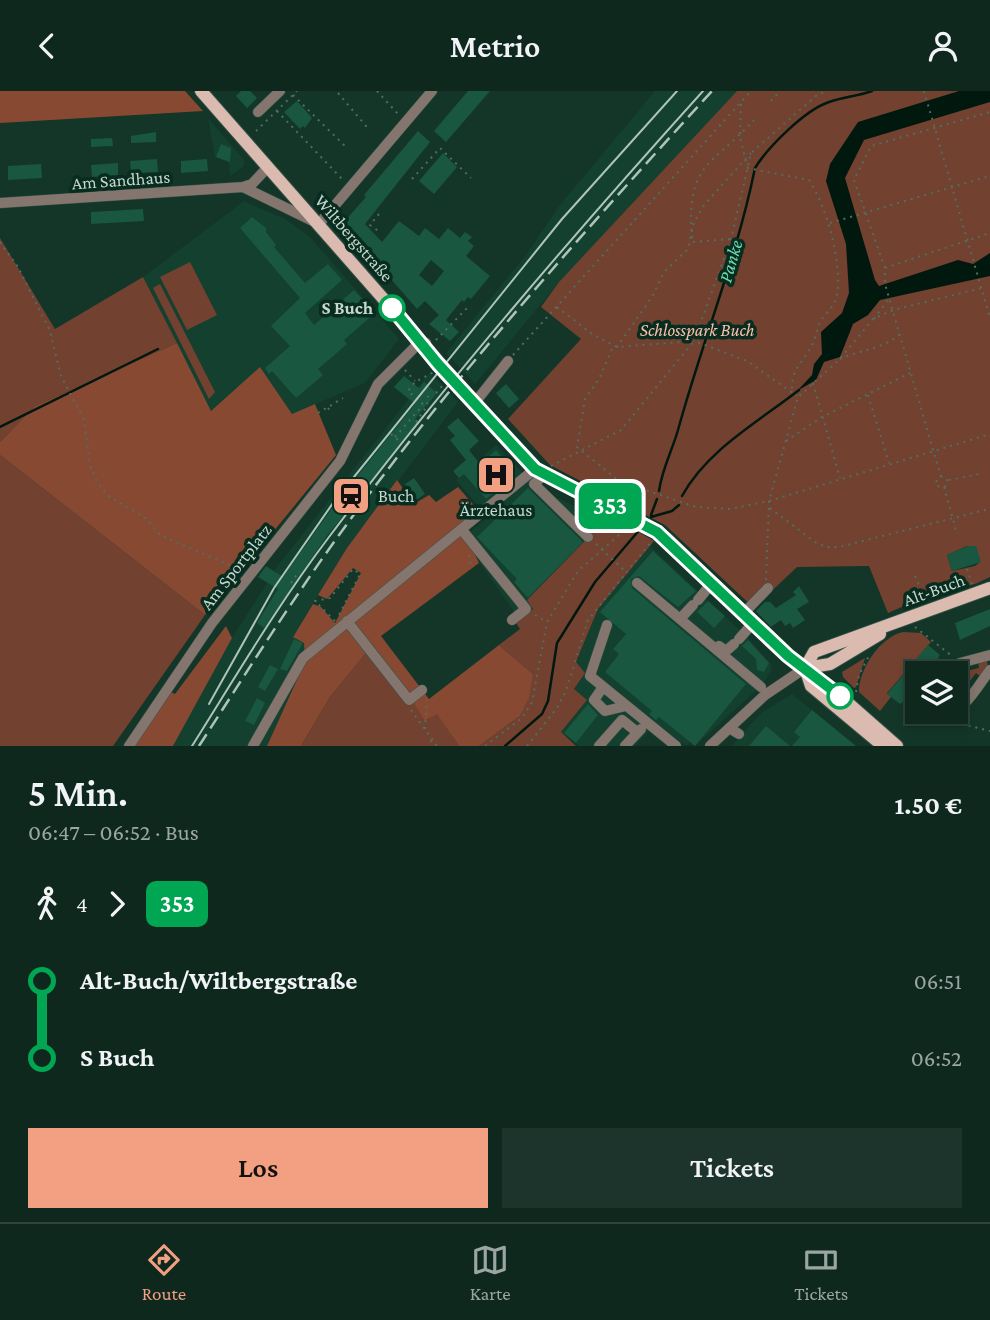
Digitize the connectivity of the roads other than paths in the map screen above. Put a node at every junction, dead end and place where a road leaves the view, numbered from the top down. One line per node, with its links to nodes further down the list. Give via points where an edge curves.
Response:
1 (201, 91): 5 (main road, Wiltbergstraße)
2 (280, 91): 4 (street)
3 (432, 91): 8 (street)
4 (258, 112)
5 (268, 167): 6 (street, via 253,184); 8 (main road, Wiltbergstraße)
6 (243, 187): 7 (street, Am Sandhaus); 8 (street, Am Sandhaus)
7 (0, 203)
8 (319, 224): 9 (main road, Wiltbergstraße)
9 (420, 342): 11 (street, via 427,343); 12 (main road, Wiltbergstraße); 41 (street, Am Sportplatz, via 378,384 340,461 179,669)
10 (508, 361): 11 (street)
11 (477, 400): 12 (street)
12 (512, 446): 13 (main road, Wiltbergstraße)
13 (540, 472): 14 (street); 15 (street, via 534,484); 17 (main road, Wiltbergstraße, via 657,532)
14 (462, 530): 22 (street, via 524,610); 23 (street)
15 (588, 537)
16 (637, 583): 21 (street)
17 (712, 583): 20 (main road, Wiltbergstraße); 21 (street)
18 (768, 588): 20 (street)
19 (990, 588): 29 (main road, Alt-Buch, via 890,625 830,664)
20 (743, 614): 25 (main road, Wiltbergstraße)
21 (680, 619): 26 (street)
22 (512, 620)
23 (341, 621): 33 (street, via 409,700); 42 (street, via 303,657)
24 (607, 625): 31 (street, via 590,676)
25 (742, 635): 26 (street, via 726,652 717,644); 29 (main road, Wiltbergstraße)
26 (714, 648): 32 (street)
27 (990, 655): 28 (street)
28 (968, 661)
29 (805, 668): 37 (street, via 765,695); 46 (main road, Wiltbergstraße, via 811,686); 47 (main road, Wiltbergstraße)
30 (990, 670): 34 (street)
31 (603, 687): 35 (street); 35 (street, via 594,700 596,705 605,711)
32 (761, 687)
33 (425, 693)
34 (968, 698)
35 (626, 706): 36 (street)
36 (646, 723): 38 (street); 45 (street)
37 (729, 728): 39 (street); 40 (street)
38 (637, 732): 43 (street, via 622,720); 44 (street)
39 (739, 734)
40 (712, 745)
41 (129, 746)
42 (253, 746)
43 (599, 746)
44 (625, 746)
45 (676, 746)
46 (883, 746)
47 (897, 746)

